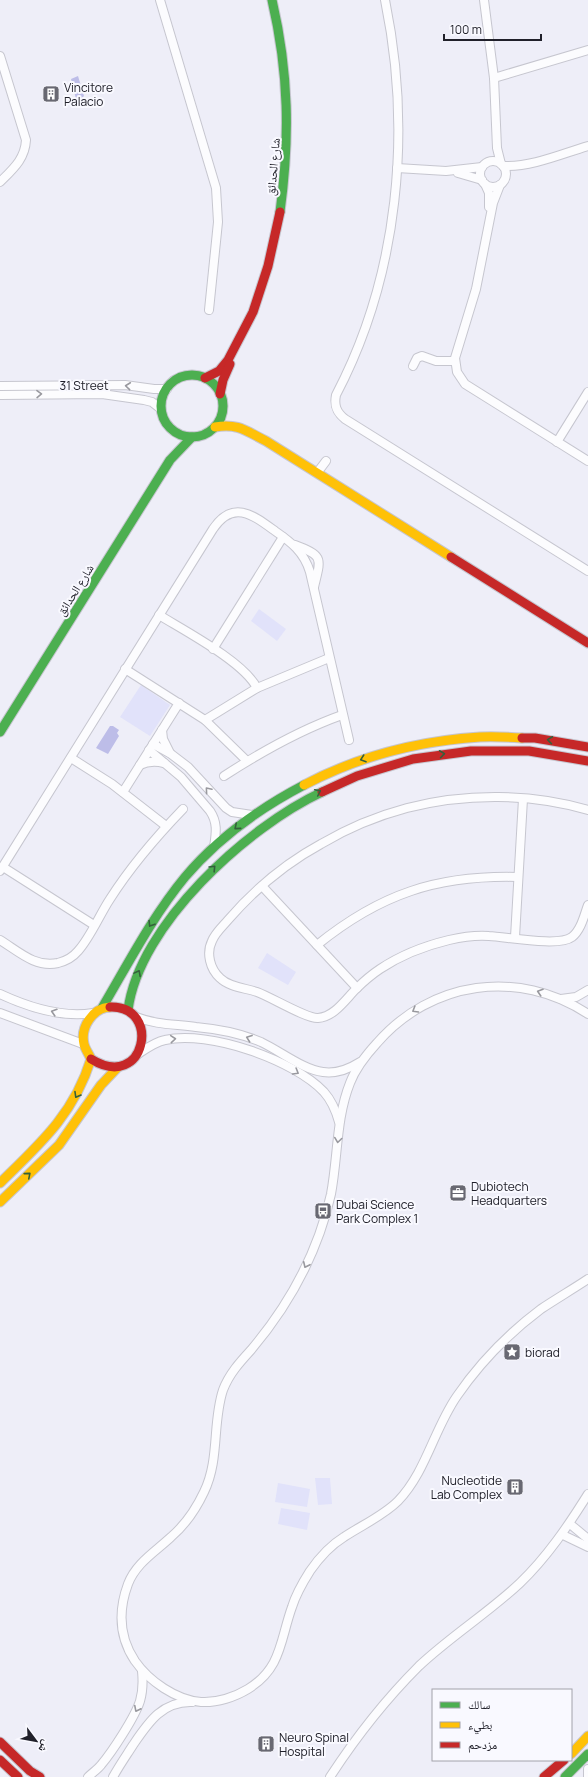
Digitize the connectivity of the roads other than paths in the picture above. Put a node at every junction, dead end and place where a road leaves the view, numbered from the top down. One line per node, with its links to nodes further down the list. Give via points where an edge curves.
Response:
1 (160, 0): 19 (street, via 216,188 218,222)
2 (272, 0): 20 (street, شارع الحدائق, via 288,93 286,171 270,260)
3 (384, 0): 13 (street, via 397,86)
4 (484, 0): 7 (street)
5 (588, 50): 7 (street)
6 (0, 56): 15 (street, via 26,140 22,158)
7 (494, 78): 8 (street)
8 (495, 127): 11 (street, via 492,152); 12 (street, via 497,152)
9 (588, 146): 10 (street)
10 (540, 161): 12 (street, via 519,166); 17 (street, via 514,172)
11 (484, 165): 12 (street, via 492,161); 14 (street); 16 (street, via 480,174)
12 (502, 165): 17 (street, via 506,171)
13 (397, 168): 14 (street); 42 (street, via 391,220 381,271 363,331 336,395 336,408 345,419)
14 (446, 171): 16 (street)
15 (0, 182)
16 (484, 182): 17 (street, via 494,187); 18 (street, via 489,198)
17 (502, 182): 18 (street, via 494,198)
18 (489, 226): 21 (street, via 477,284)
19 (209, 310)
20 (244, 331): 23 (street, via 223,368 215,375); 27 (street, via 243,340 224,376)
21 (455, 361): 22 (street, via 436,361 422,356 417,358); 35 (street, via 457,372 465,384)
22 (413, 366)
23 (205, 378): 25 (street, via 187,376 176,380); 27 (street)
24 (0, 386): 25 (street, 31 Street, one-way to 24, via 125,385)
25 (167, 389): 30 (street)
26 (588, 392): 35 (street)
27 (220, 394): 29 (street)
28 (0, 396): 30 (street, 31 Street, one-way to 30, via 102,394 152,402)
29 (223, 404): 31 (street, via 221,417); 34 (street, via 232,417 264,437)
30 (161, 410): 32 (street)
31 (215, 427): 33 (street, via 205,434); 34 (street, via 236,426)
32 (170, 429): 33 (street, via 180,435); 36 (street, via 174,447)
33 (192, 437): 36 (street)
34 (266, 441): 39 (street)
35 (557, 442): 38 (street)
36 (170, 460): 54 (street, شارع الحدائق)
37 (326, 461): 39 (street)
38 (588, 461)
39 (316, 473): 45 (street)
40 (283, 537): 41 (street); 44 (street, via 249,514 235,512 222,518 212,529); 46 (street)
41 (293, 544): 43 (street, via 305,559); 43 (street, via 313,552 319,560)
42 (588, 571)
43 (314, 590): 47 (street)
44 (159, 615): 46 (street); 48 (street)
45 (588, 644)
46 (213, 649): 49 (street, via 246,673)
47 (328, 658): 49 (street); 51 (street)
48 (125, 669): 50 (street); 59 (street)
49 (257, 688): 52 (street)
50 (179, 703): 52 (street); 53 (street)
51 (342, 715): 55 (street); 60 (street, via 301,732)
52 (205, 720): 60 (street)
53 (162, 730): 56 (street); 58 (street, via 166,747)
54 (0, 732)
55 (349, 740)
56 (151, 747): 58 (street); 63 (street); 64 (street)
57 (588, 747): 71 (street, one-way to 71, via 517,737 456,738 427,742 370,756 339,767 309,781)
58 (171, 754): 62 (street)
59 (70, 758): 67 (street); 74 (street)
60 (247, 761): 66 (street)
61 (588, 761): 87 (street, one-way to 61, via 131,989 140,969 167,924 200,882 258,829 287,809 344,780 374,769 460,751 532,752)
62 (182, 762): 65 (street); 71 (street, one-way to 62, via 232,812 226,808)
63 (166, 764): 64 (street, via 157,761); 65 (street)
64 (140, 765): 67 (street)
65 (175, 772): 73 (street, via 195,792 213,816 217,830)
66 (224, 776)
67 (123, 792): 72 (street)
68 (523, 799): 70 (street, via 561,803); 75 (street); 76 (street, via 492,797 453,800 385,815 320,844)
69 (183, 809): 72 (street)
70 (588, 810)
71 (252, 815): 73 (street, one-way to 73)
72 (166, 826): 78 (street, via 128,872)
73 (214, 847): 86 (street, one-way to 86, via 158,913)
74 (1, 869): 78 (street)
75 (518, 877): 79 (street); 81 (street, via 463,878 410,890 361,913)
76 (262, 886): 81 (street); 82 (street, via 241,906 212,941 210,961 220,979 232,986 274,999 308,1017 317,1018 335,1011)
77 (587, 908): 79 (street, via 577,931 565,941 550,942)
78 (94, 925): 80 (street, via 74,956 59,963 35,962)
79 (514, 937): 82 (street, via 457,938 429,945 397,959)
80 (0, 940)
81 (317, 945): 82 (street)
82 (356, 988)
83 (588, 990): 85 (street, via 576,997)
84 (0, 994): 89 (street, one-way to 84, via 63,1015)
85 (561, 999): 90 (street); 95 (street, one-way to 95, via 534,990 506,986 452,992 406,1015 387,1031)
86 (102, 1008): 87 (street, via 111,1006); 89 (street)
87 (128, 1010): 91 (street)
88 (0, 1013): 92 (street)
89 (93, 1013): 92 (street, via 84,1027)
90 (588, 1014)
91 (136, 1017): 93 (street, via 142,1029 143,1042); 95 (street, one-way to 91, via 342,1071 314,1070 302,1066 274,1048 243,1036 210,1028 163,1025)
92 (83, 1044): 94 (street)
93 (138, 1055): 96 (street, via 129,1063); 97 (street, one-way to 97, via 156,1043 176,1038 213,1041 248,1050 282,1063 317,1086 331,1101)
94 (90, 1058): 96 (street, via 98,1064); 98 (street, one-way to 98, via 84,1084 66,1113 38,1146)
95 (361, 1061): 97 (street, via 350,1081)
96 (118, 1067): 99 (street, one-way to 96, via 59,1145 96,1089)
97 (340, 1125): 106 (street, one-way to 106, via 331,1193 312,1252 283,1308 231,1373 223,1390 214,1461 206,1489 192,1514 173,1535 146,1557 130,1577 122,1601 121,1626 128,1650)
98 (0, 1183)
99 (0, 1202)
100 (588, 1279): 107 (street, via 540,1310 484,1361 456,1397 439,1426 414,1482 396,1503 341,1539 327,1550 313,1567 293,1603 278,1655 264,1676 235,1696)
101 (588, 1494): 102 (street)
102 (570, 1524): 103 (street); 104 (street)
103 (563, 1534): 105 (street); 120 (street, via 520,1583 447,1642 394,1692)
104 (588, 1539)
105 (588, 1547)
106 (142, 1671): 107 (street, via 159,1685); 118 (street, one-way to 118, via 143,1686 137,1709 110,1753)
107 (199, 1702): 119 (street, via 169,1706 156,1714)
108 (588, 1736): 110 (street)
109 (0, 1742): 117 (street, via 30,1771)
110 (572, 1753)
111 (588, 1754): 122 (street)
112 (0, 1760): 116 (street)
113 (563, 1761): 114 (street)
114 (555, 1768): 121 (street); 122 (street)
115 (588, 1769): 123 (street)
116 (18, 1777)
117 (40, 1777)
118 (88, 1777)
119 (113, 1777)
120 (330, 1777)
121 (544, 1777)
122 (564, 1777)
123 (588, 1777)

